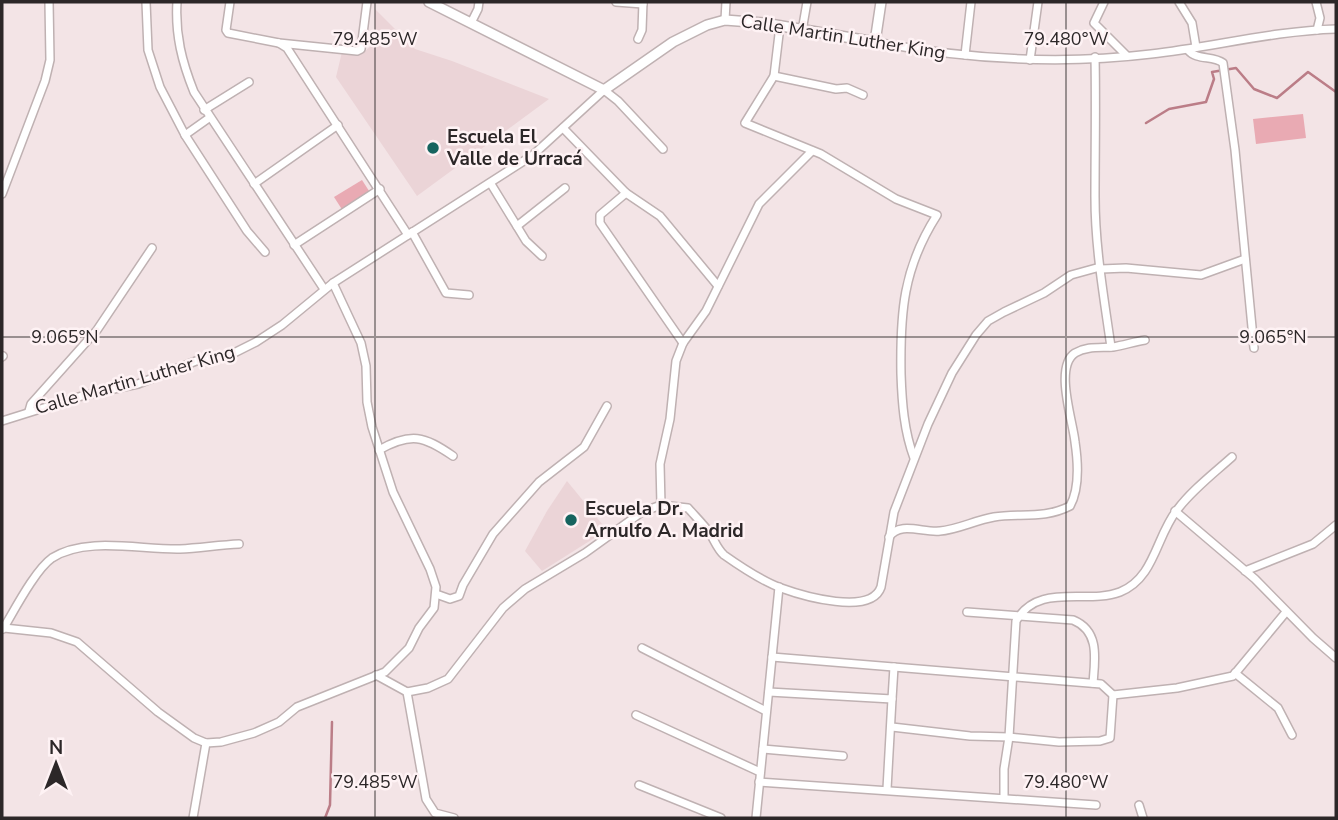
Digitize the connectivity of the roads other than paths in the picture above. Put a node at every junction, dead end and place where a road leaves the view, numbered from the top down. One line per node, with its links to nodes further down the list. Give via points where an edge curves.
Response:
1 (49, 2): 48 (street, via 50,53 45,81)
2 (146, 2): 40 (street, via 148,50 160,87)
3 (177, 2): 36 (street, via 181,59)
4 (230, 2): 26 (street, via 226,32)
5 (367, 2): 26 (street, via 364,41 357,51)
6 (429, 2): 19 (street)
7 (479, 2): 19 (street)
8 (616, 2): 17 (street)
9 (726, 2): 18 (street)
10 (807, 2): 23 (street)
11 (881, 2): 25 (street)
12 (971, 2): 28 (street)
13 (1038, 2): 31 (street)
14 (1104, 2): 29 (street, via 1094,23)
15 (1179, 2): 27 (street, via 1192,23)
16 (1316, 2): 22 (street)
17 (643, 3): 24 (street)
18 (725, 20): 20 (street, Calle Martin Luther King); 34 (street, Calle Martin Luther King, via 673,42)
19 (471, 23): 34 (street)
20 (780, 26): 23 (street, Calle Martin Luther King); 32 (street)
21 (1336, 29): 22 (street, Calle Martin Luther King)
22 (1317, 30): 27 (street, Calle Martin Luther King)
23 (802, 31): 25 (street, Calle Martin Luther King)
24 (638, 39)
25 (875, 42): 28 (street, Calle Martin Luther King)
26 (279, 43): 38 (street, via 287,48)
27 (1192, 48): 29 (street, Calle Martin Luther King); 55 (street, via 1193,55 1223,63)
28 (965, 55): 31 (street, Calle Martin Luther King)
29 (1127, 56): 30 (street, Calle Martin Luther King)
30 (1095, 57): 31 (street, Calle Martin Luther King); 56 (street)
31 (1030, 60)
32 (774, 76): 35 (street, via 848,88); 42 (street, via 745,123)
33 (249, 82): 36 (street)
34 (604, 90): 39 (street, Calle Martin Luther King); 41 (street)
35 (863, 95)
36 (204, 110): 37 (street)
37 (209, 118): 40 (street); 43 (street)
38 (338, 125): 43 (street); 46 (street)
39 (564, 128): 44 (street, Calle Martin Luther King); 47 (street)
40 (185, 135): 53 (street)
41 (663, 149)
42 (812, 151): 58 (street, via 759,204); 71 (street, via 895,199 937,215 912,268 902,310 903,414)
43 (254, 184): 51 (street)
44 (491, 184): 49 (street); 50 (street, Calle Martin Luther King)
45 (565, 188): 49 (street)
46 (380, 189): 50 (street); 51 (street)
47 (626, 193): 58 (street, via 660,216); 62 (street, via 600,215 600,223)
48 (2, 194)
49 (517, 226): 54 (street)
50 (410, 233): 57 (street, Calle Martin Luther King); 60 (street, via 446,293)
51 (294, 245): 59 (street)
52 (152, 247): 66 (street, via 97,330)
53 (265, 252)
54 (542, 256)
55 (1245, 260): 56 (street, via 1201,275); 64 (street)
56 (1100, 268): 63 (street); 71 (street, via 1071,275 988,321 952,373)
57 (333, 283): 59 (street, Calle Martin Luther King); 68 (street, via 361,344 367,402)
58 (718, 286): 62 (street)
59 (324, 289): 66 (street, Calle Martin Luther King, via 282,325 230,355)
60 (469, 295)
61 (1145, 340): 63 (street)
62 (683, 343): 72 (street, via 676,361 660,464)
63 (1111, 347): 75 (street, via 1085,348 1072,354 1067,367 1076,462 1076,491 1070,506 1057,513 997,516 937,532 900,528)
64 (1254, 348)
65 (607, 406): 79 (street, via 584,447 539,482 493,534 459,596 450,599)
66 (29, 411): 67 (street, Calle Martin Luther King)
67 (2, 421)
68 (379, 450): 69 (street, via 410,437 428,441); 79 (street, via 393,492 430,569)
69 (453, 456)
70 (1232, 457): 73 (street)
71 (915, 459): 75 (street)
72 (661, 505): 78 (street, via 688,508 722,553); 92 (street, via 642,512 525,589 503,607 448,679)
73 (1175, 511): 77 (street); 82 (street, via 1156,554 1135,583 1101,596 1047,597)
74 (1336, 525): 77 (street, via 1313,544)
75 (889, 538): 78 (street, via 881,587 870,600 825,600)
76 (239, 544): 83 (street, via 181,549 95,545 66,553 51,559)
77 (1245, 571): 81 (street)
78 (779, 587): 85 (street)
79 (436, 594): 89 (street, via 434,607 409,648)
80 (967, 612): 82 (street)
81 (1286, 612): 86 (street); 88 (street)
82 (1018, 616): 90 (street); 91 (street, via 1083,624 1093,641)
83 (3, 630): 101 (street, via 51,632 78,642 159,712)
84 (642, 648): 96 (street)
85 (772, 657): 87 (street); 93 (street)
86 (1336, 658)
87 (894, 667): 90 (street); 95 (street)
88 (1235, 673): 94 (street, via 1205,683); 99 (street, via 1278,708)
89 (376, 675): 92 (street); 101 (street, via 297,706 279,722 254,733)
90 (1011, 677): 91 (street); 100 (street)
91 (1093, 683): 94 (street)
92 (407, 692): 112 (street, via 426,799 435,813)
93 (769, 692): 95 (street); 96 (street)
94 (1113, 695): 100 (street, via 1110,738 1059,742)
95 (892, 699): 98 (street)
96 (766, 711): 102 (street)
97 (636, 715): 104 (street)
98 (892, 727): 100 (street); 107 (street)
99 (1292, 735)
100 (1009, 737): 108 (street)
101 (206, 744): 111 (street)
102 (763, 749): 103 (street); 104 (street)
103 (843, 756)
104 (760, 772): 105 (street)
105 (760, 782): 107 (street); 114 (street)
106 (639, 785): 113 (street)
107 (887, 789): 108 (street)
108 (1004, 797): 109 (street)
109 (1096, 805)
110 (1139, 805): 115 (street)
111 (193, 818)
112 (454, 818)
113 (721, 818)
114 (756, 818)
115 (1143, 818)

